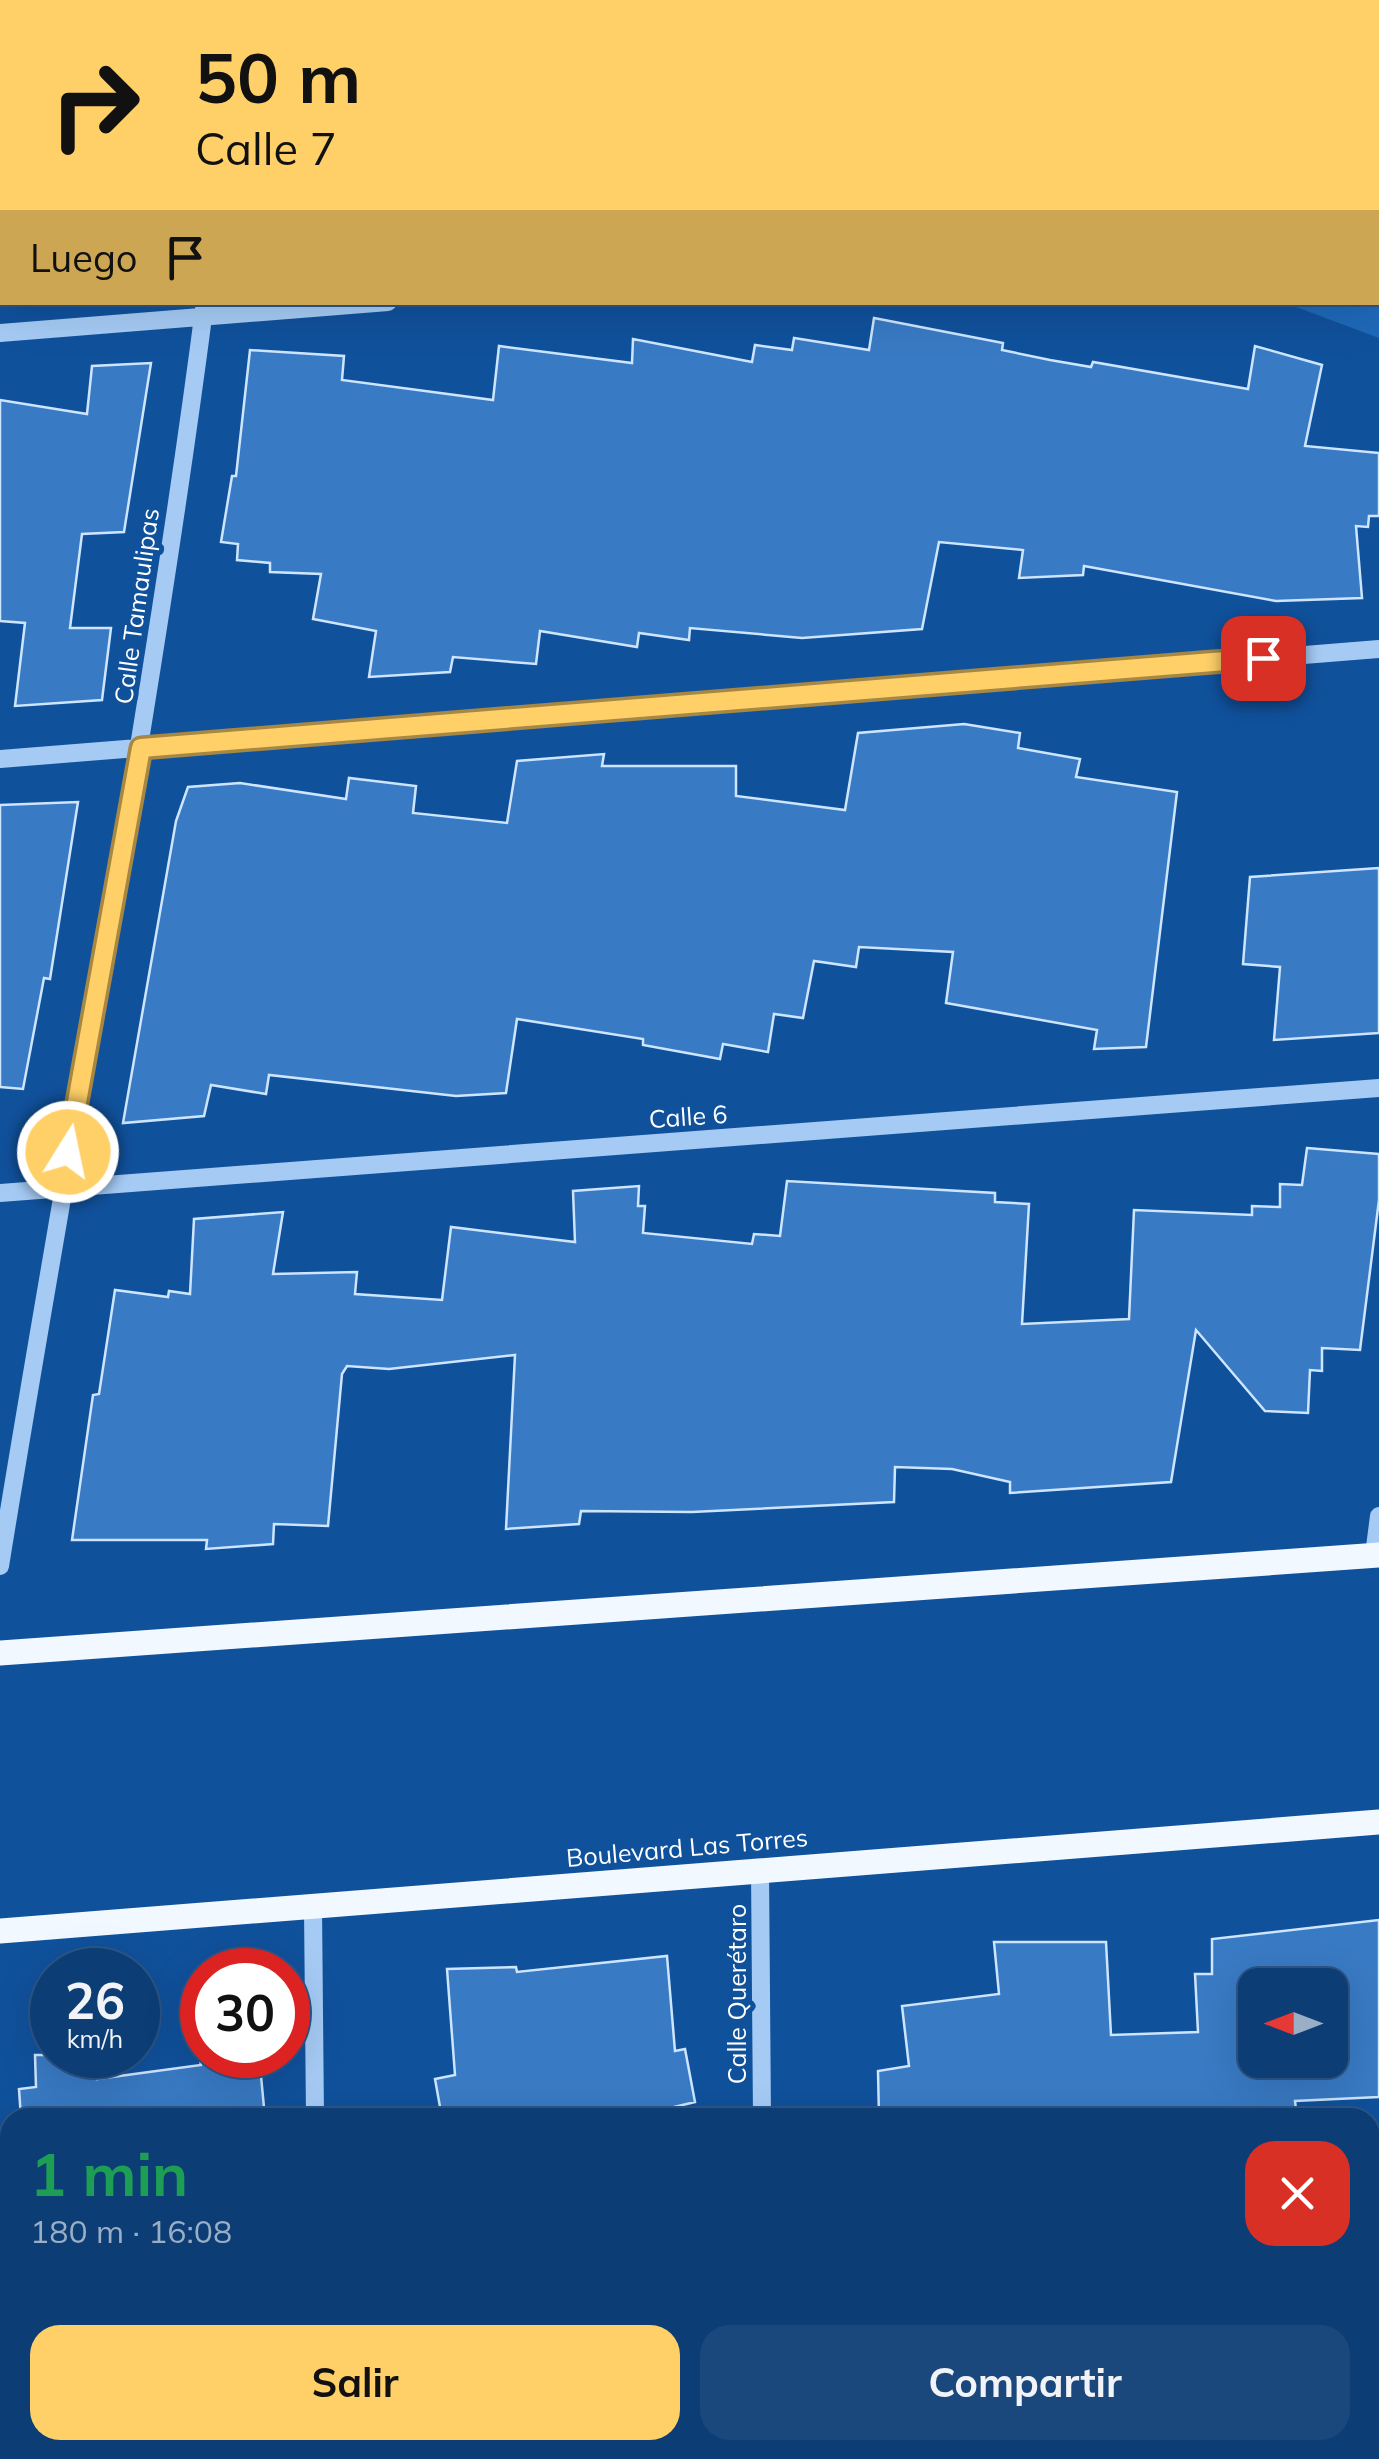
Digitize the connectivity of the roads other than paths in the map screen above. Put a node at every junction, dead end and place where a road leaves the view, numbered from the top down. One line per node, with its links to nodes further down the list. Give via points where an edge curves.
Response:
1 (327, 305): 2 (street)
2 (204, 311): 3 (street); 5 (street, Calle Tamaulipas)
3 (0, 333)
4 (1379, 649): 5 (street)
5 (141, 748): 6 (street); 8 (street, Calle Tamaulipas)
6 (0, 759)
7 (1379, 1088): 8 (street, Calle 6)
8 (61, 1188): 9 (street, Calle 6); 12 (street, Calle Tamaulipas)
9 (0, 1193)
10 (1379, 1516): 11 (street)
11 (1376, 1555): 13 (main road)
12 (0, 1566)
13 (0, 1654)
14 (1379, 1822): 15 (main road, Boulevard Las Torres)
15 (760, 1870): 16 (main road, Boulevard Las Torres); 19 (street, Calle Querétaro)
16 (313, 1908): 17 (main road, Boulevard Las Torres); 18 (street)
17 (0, 1931)
18 (316, 2108)
19 (762, 2108)

